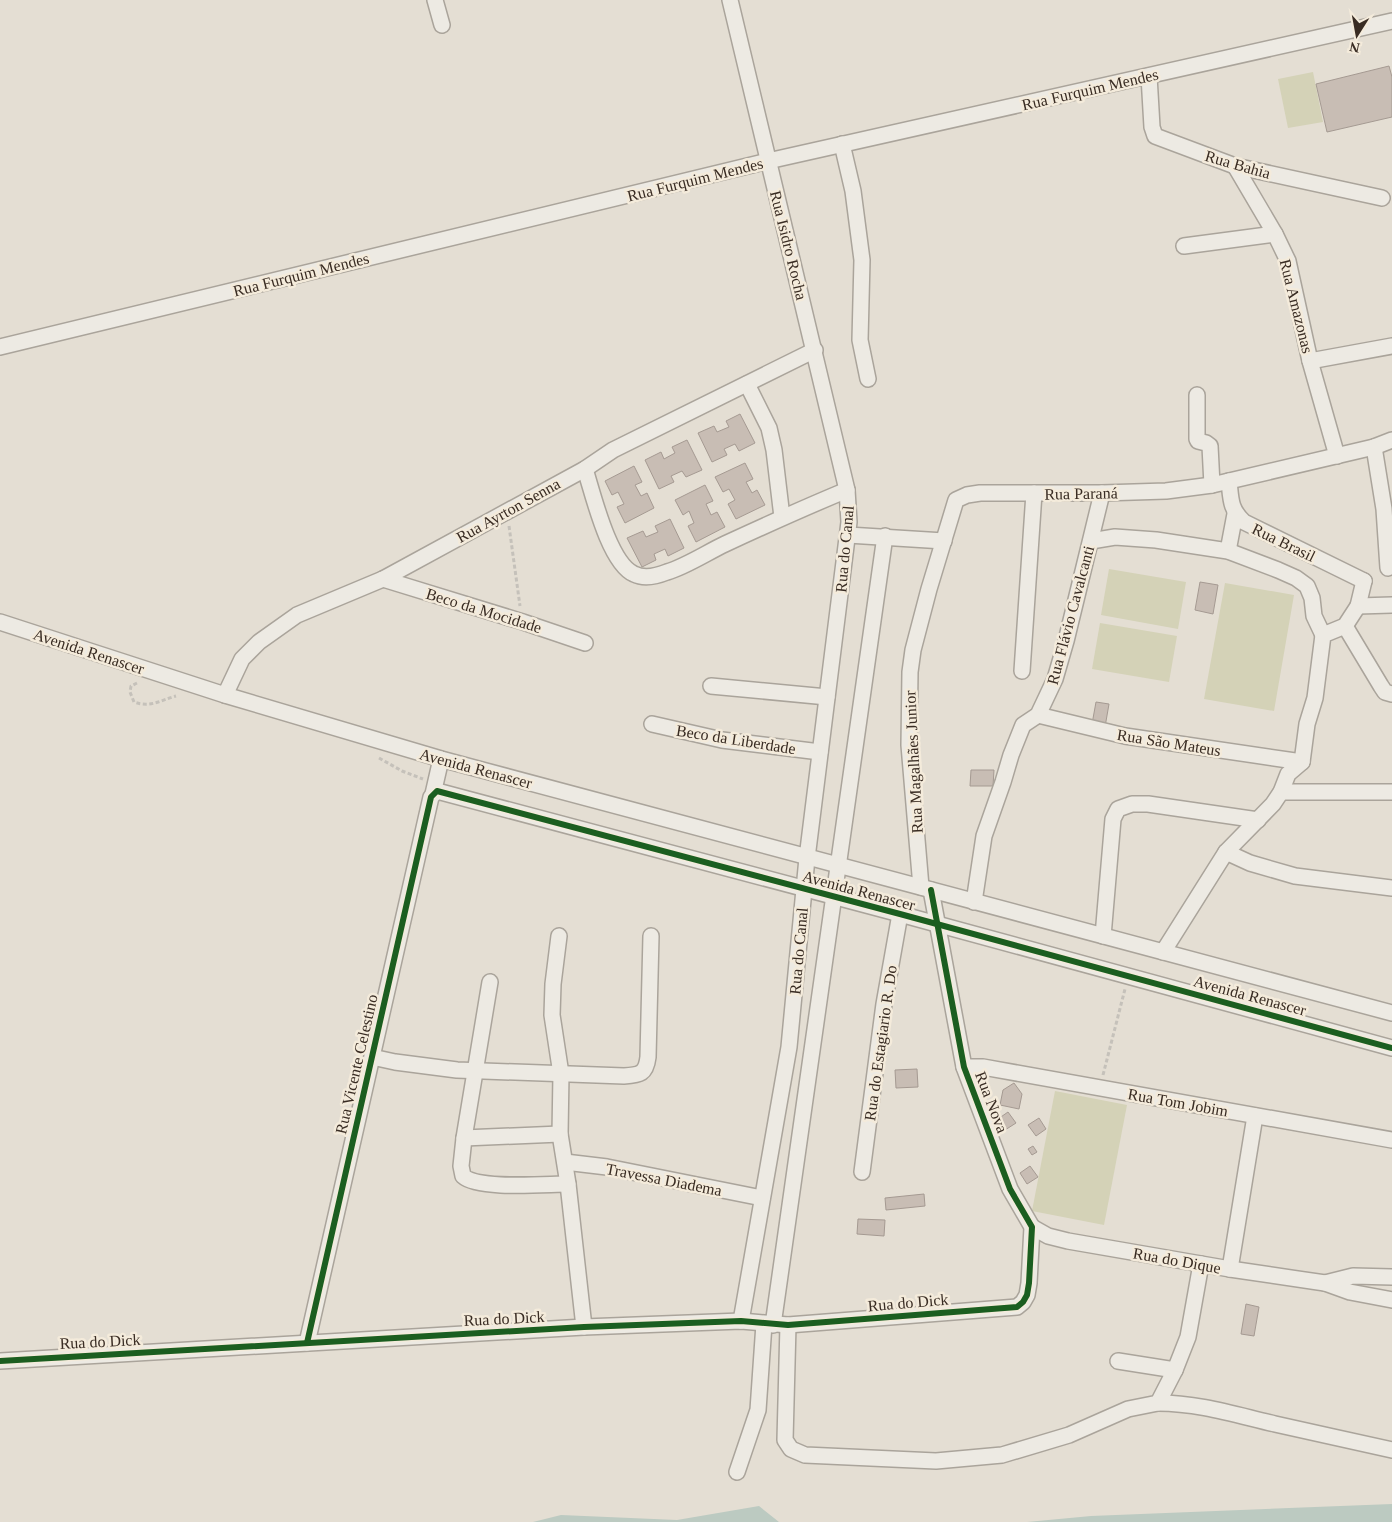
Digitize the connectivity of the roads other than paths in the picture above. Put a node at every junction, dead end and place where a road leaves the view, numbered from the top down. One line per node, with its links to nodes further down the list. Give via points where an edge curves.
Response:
1 (435, 0): 4 (street)
2 (730, 0): 7 (street, Rua Isidro Rocha)
3 (1392, 21): 5 (street, Rua Furquim Mendes)
4 (442, 25)
5 (1148, 76): 6 (street, Rua Furquim Mendes); 8 (street, Rua Bahia, via 1155,136)
6 (842, 144): 7 (street, Rua Furquim Mendes); 16 (street, via 853,191 862,260 860,340)
7 (768, 161): 13 (street, Rua Furquim Mendes); 14 (street, Rua Isidro Rocha)
8 (1235, 166): 9 (street, Rua Bahia); 10 (street, Rua Amazonas)
9 (1382, 198)
10 (1275, 234): 11 (street); 15 (street, Rua Amazonas, via 1288,261)
11 (1184, 246)
12 (1392, 346): 15 (street)
13 (0, 348)
14 (815, 350): 17 (street, Rua Ayrton Senna); 25 (street, Rua Isidro Rocha)
15 (1310, 361): 21 (street, Rua Amazonas)
16 (868, 379)
17 (747, 384): 22 (street, Rua Ayrton Senna, via 613,450); 29 (street, via 768,428 774,450)
18 (1197, 394): 24 (street, via 1197,439 1210,446)
19 (1392, 440): 20 (street, Rua Paraná)
20 (1374, 447): 21 (street, Rua Paraná); 36 (street)
21 (1336, 456): 23 (street, Rua Paraná)
22 (585, 469): 29 (street, via 610,544 623,566 633,574 645,577 669,572); 37 (street, Rua Ayrton Senna)
23 (1229, 481): 24 (street, Rua Paraná); 28 (street, Rua Brasil)
24 (1212, 485): 27 (street, Rua Paraná, via 1166,491)
25 (847, 490): 29 (street); 31 (street, Rua do Canal)
26 (1034, 493): 27 (street, Rua Paraná); 30 (street, Rua Paraná, via 967,495 956,500); 45 (street)
27 (1102, 493): 34 (street, Rua Flávio Cavalcanti)
28 (1235, 514): 35 (street); 38 (street, Rua Brasil, via 1250,526)
29 (782, 517)
30 (948, 522): 33 (street, Rua Magalhães Junior)
31 (848, 535): 32 (street); 49 (street, Rua do Canal)
32 (885, 536): 33 (street); 61 (street)
33 (944, 541): 63 (street, Rua Magalhães Junior, via 913,650 910,672 909,745)
34 (1090, 541): 35 (street, via 1115,537); 50 (street, Rua Flávio Cavalcanti, via 1055,679)
35 (1228, 550): 43 (street, via 1296,578 1307,586 1314,616)
36 (1390, 567): 38 (street)
37 (383, 579): 44 (street, Beco da Mocidade); 48 (street, Rua Ayrton Senna, via 297,614 276,628 242,659)
38 (1364, 581): 40 (street)
39 (1392, 605): 40 (street)
40 (1358, 606): 42 (street)
41 (0, 622): 48 (street, Avenida Renascer)
42 (1345, 626): 43 (street); 47 (street, via 1385,692)
43 (1323, 635): 54 (street)
44 (585, 643)
45 (1022, 672)
46 (711, 686): 49 (street)
47 (1392, 694)
48 (226, 695): 53 (street, Avenida Renascer)
49 (827, 697): 52 (street, Rua do Canal)
50 (1038, 715): 54 (street, Rua São Mateus, via 1125,736); 66 (street, Rua Flávio Cavalcanti, via 1023,725 984,836)
51 (652, 724): 52 (street, Beco da Liberdade, via 722,740)
52 (820, 752): 60 (street, Rua do Canal)
53 (441, 759): 57 (street, Rua Vicente Celestino); 60 (street, Avenida Renascer)
54 (1302, 762): 55 (street, via 1288,774)
55 (1281, 792): 56 (street); 58 (street)
56 (1392, 792)
57 (434, 793): 64 (street, Avenida Renascer, via 440,791); 76 (street, Rua Vicente Celestino)
58 (1258, 820): 59 (street); 71 (street, via 1148,804 1118,808 1113,819)
59 (1226, 852): 62 (street, via 1250,863 1295,876); 72 (street)
60 (807, 858): 61 (street, Avenida Renascer); 64 (street, Rua do Canal)
61 (838, 866): 63 (street, Avenida Renascer); 65 (street)
62 (1392, 888)
63 (926, 889): 66 (street, Avenida Renascer); 68 (street, Rua Nova)
64 (803, 890): 65 (street, Avenida Renascer); 87 (street, Rua do Canal, via 789,1047)
65 (833, 897): 67 (street, Avenida Renascer); 95 (street)
66 (974, 902): 71 (street, Avenida Renascer)
67 (900, 914): 68 (street, Avenida Renascer); 85 (street, Rua do Estagiario R. Do, via 884,1004)
68 (936, 924): 75 (street, Avenida Renascer); 77 (street, Rua Nova)
69 (558, 936): 79 (street, via 552,1015)
70 (651, 936): 79 (street, via 648,1057 644,1072 624,1076)
71 (1103, 936): 72 (street, Avenida Renascer)
72 (1163, 952): 74 (street, Avenida Renascer)
73 (490, 982): 78 (street)
74 (1392, 1013)
75 (1392, 1048)
76 (372, 1057): 78 (street, via 423,1066); 97 (street, Rua Vicente Celestino)
77 (964, 1067): 80 (street, Rua Tom Jobim); 88 (street, Rua Nova, via 1010,1189)
78 (476, 1070): 79 (street); 82 (street)
79 (560, 1074): 81 (street)
80 (1255, 1116): 83 (street, Rua Tom Jobim); 90 (street)
81 (560, 1134): 82 (street); 84 (street)
82 (464, 1138): 86 (street, via 463,1176 475,1183)
83 (1392, 1140)
84 (565, 1162): 86 (street); 87 (street, Travessa Diadema, via 607,1167)
85 (862, 1172)
86 (568, 1184): 96 (street)
87 (762, 1198): 94 (street, Rua do Canal)
88 (1032, 1227): 89 (street, Rua do Dique, via 1048,1236 1068,1241); 95 (street, Rua do Dick, via 1030,1275 1026,1295 1017,1307)
89 (1201, 1264): 90 (street, Rua do Dique); 100 (street, via 1188,1337)
90 (1230, 1269): 92 (street, Rua do Dique)
91 (1392, 1277): 92 (street, Rua do Dique, via 1353,1276)
92 (1324, 1283): 93 (street, Rua do Dique)
93 (1392, 1300)
94 (741, 1321): 95 (street, Rua do Dick); 96 (street, Rua do Dick)
95 (775, 1325): 101 (street, via 785,1440 791,1449 804,1455 936,1461 1002,1454 1069,1435 1128,1409); 103 (street, via 758,1410)
96 (584, 1327): 97 (street, Rua do Dick)
97 (307, 1343): 98 (street, Rua do Dick)
98 (0, 1361)
99 (1118, 1361): 100 (street)
100 (1175, 1370): 101 (street)
101 (1158, 1403): 102 (street, via 1211,1407)
102 (1392, 1450)
103 (738, 1472)

